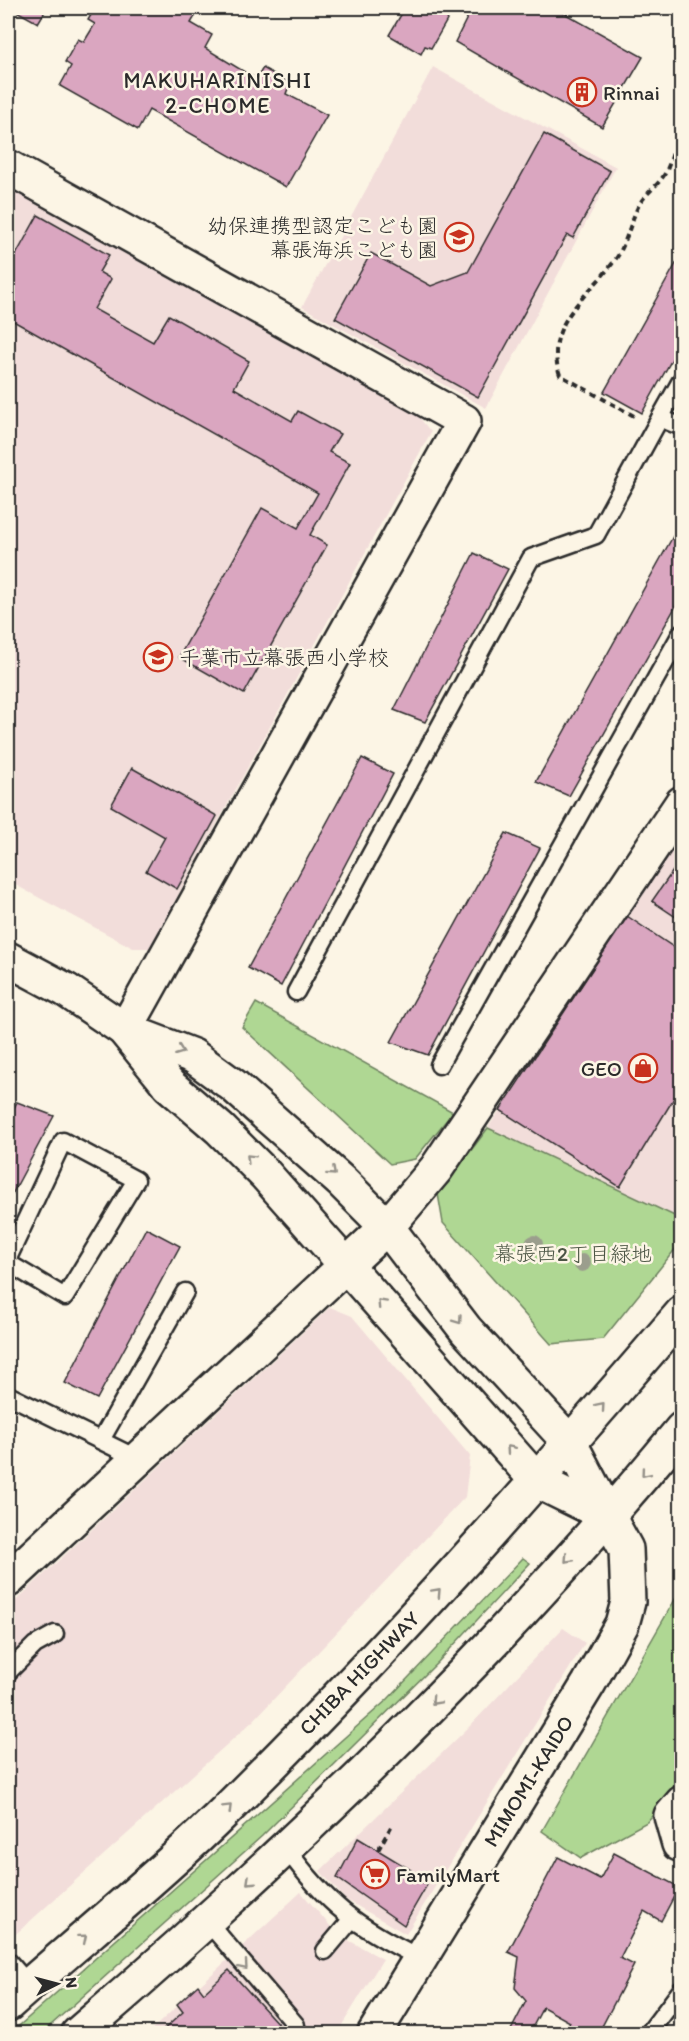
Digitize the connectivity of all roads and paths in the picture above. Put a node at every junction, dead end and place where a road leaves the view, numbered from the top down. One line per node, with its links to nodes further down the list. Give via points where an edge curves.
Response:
1 (681, 90): 4 (path, via 680,120 668,170 639,205 615,259 579,298 564,322 555,362 560,375)
2 (8, 167): 11 (main road, via 464,421)
3 (681, 379): 5 (lane)
4 (636, 418)
5 (660, 418): 6 (lane); 10 (lane, via 596,535 531,558)
6 (681, 428)
7 (681, 632): 12 (lane)
8 (681, 803): 13 (main road, via 436,1169)
9 (8, 959): 11 (main road, via 66,990)
10 (296, 992)
11 (125, 1030): 13 (main road, MIMOMI-KAIDO, one-way to 13, via 193,1056 234,1086); 16 (main road, one-way to 11, via 266,1174 169,1085)
12 (439, 1065)
13 (387, 1227): 16 (main road); 22 (main road, MIMOMI-KAIDO, one-way to 22, via 465,1330)
14 (8, 1258): 15 (lane, via 63,1141 136,1180 65,1297)
15 (8, 1263)
16 (346, 1265): 23 (main road); 24 (main road, one-way to 16)
17 (185, 1292): 21 (lane)
18 (681, 1313): 22 (main road, CHIBA HIGHWAY, one-way to 18)
19 (8, 1395): 21 (lane)
20 (681, 1429): 25 (main road, one-way to 25)
21 (101, 1440): 23 (lane)
22 (570, 1443): 24 (main road, CHIBA HIGHWAY); 25 (main road, MIMOMI-KAIDO)
23 (138, 1459): 26 (main road)
24 (537, 1481): 25 (main road); 40 (main road, CHIBA HIGHWAY, one-way to 24, via 214,1822 481,1546)
25 (608, 1516): 32 (main road, one-way to 32, via 399,1740); 37 (main road, MIMOMI-KAIDO, via 626,1549 628,1602 622,1624)
26 (8, 1580)
27 (55, 1634): 28 (lane, via 36,1645)
28 (8, 1672)
29 (681, 1803): 31 (main road, via 671,1816)
30 (392, 1825): 33 (path)
31 (681, 1845)
32 (286, 1848): 34 (lane, via 311,1883); 35 (main road, one-way to 35)
33 (378, 1850)
34 (351, 1920): 36 (lane); 37 (lane)
35 (207, 1921): 41 (lane, one-way to 41); 42 (main road)
36 (325, 1951)
37 (420, 1958): 43 (main road, MIMOMI-KAIDO)
38 (8, 1961): 40 (lane)
39 (681, 1989): 44 (lane)
40 (18, 1995)
41 (296, 2025)
42 (78, 2034)
43 (374, 2034)
44 (648, 2034)

